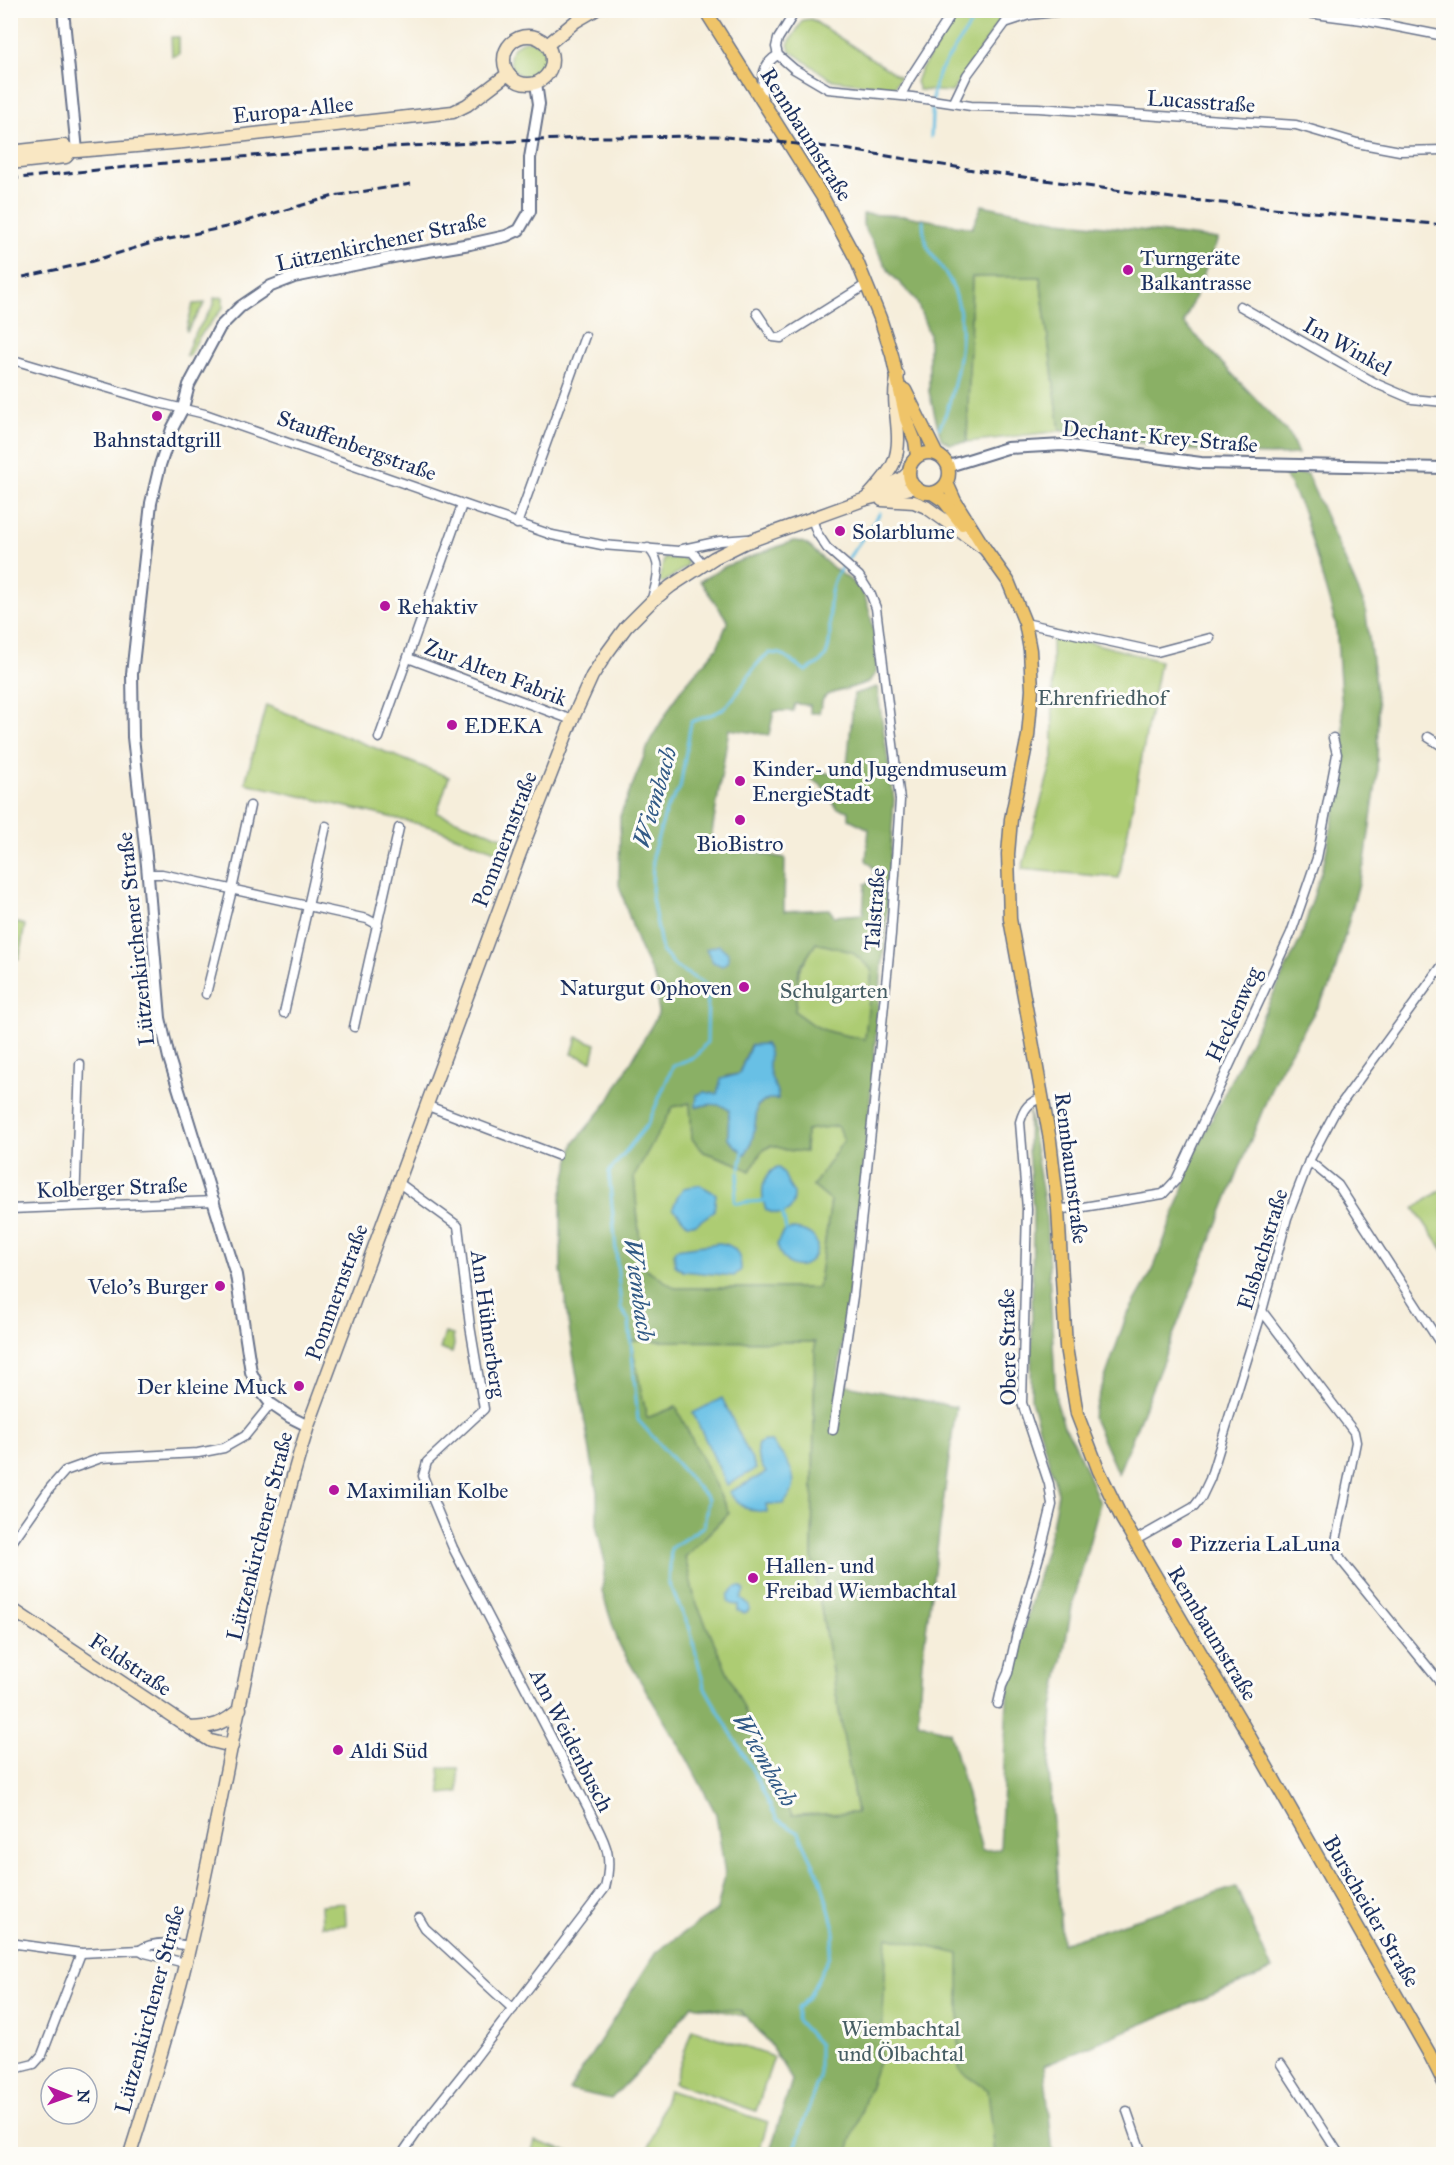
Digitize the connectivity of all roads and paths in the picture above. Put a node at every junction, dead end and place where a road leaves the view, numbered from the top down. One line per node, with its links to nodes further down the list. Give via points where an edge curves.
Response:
1 (63, 10): 19 (street)
2 (594, 10): 11 (main road)
3 (705, 10): 17 (main road, Rennbaumstraße)
4 (796, 10): 12 (street, via 781,33 776,47)
5 (954, 10): 15 (street)
6 (1016, 10): 9 (street)
7 (1072, 10): 9 (street, via 1029,15)
8 (1283, 10): 10 (street)
9 (1008, 22): 16 (street)
10 (1443, 36)
11 (547, 45): 13 (main road, via 535,36 513,40 504,60); 14 (main road, via 551,66)
12 (778, 55): 15 (street, Lucasstraße, via 828,89); 17 (street, via 769,59 763,70)
13 (508, 74): 14 (main road, via 524,84); 19 (main road, Europa-Allee, via 453,112)
14 (536, 83): 29 (street, Lützenkirchener Straße, via 540,104 531,152 530,211 519,230 470,244 294,277 271,286 240,307 220,327 189,385)
15 (901, 95): 16 (street, Lucasstraße)
16 (950, 101): 18 (street, Lucasstraße, via 971,106 1296,125 1400,151)
17 (762, 102): 22 (main road, Rennbaumstraße, via 842,230)
18 (1443, 150)
19 (74, 151): 20 (main road, Europa-Allee, via 64,146); 21 (main road, Europa-Allee, via 66,158)
20 (10, 152)
21 (10, 163)
22 (867, 284): 24 (street, via 781,338 773,337); 27 (main road, Rennbaumstraße)
23 (1240, 306): 28 (street, Im Winkel, via 1377,384 1412,399)
24 (757, 313)
25 (585, 336): 41 (street)
26 (10, 359): 29 (street, Stauffenbergstraße)
27 (897, 375): 30 (main road, Rennbaumstraße); 31 (main road, Rennbaumstraße); 38 (main road, via 893,389 896,455 889,471)
28 (1443, 402)
29 (183, 408): 39 (street, Stauffenbergstraße); 59 (street, Lützenkirchener Straße, via 172,429 151,503 132,674 133,737)
30 (936, 453): 31 (main road); 32 (main road)
31 (917, 456): 34 (main road)
32 (949, 466): 33 (street, Dechant-Krey-Straße, via 1007,448 1063,445 1201,463); 35 (main road)
33 (1443, 468)
34 (909, 472): 36 (main road); 38 (main road, Stauffenbergstraße)
35 (947, 483): 37 (main road); 45 (main road, Rennbaumstraße)
36 (915, 487): 37 (main road); 38 (main road, Stauffenbergstraße)
37 (932, 493): 45 (main road, Rennbaumstraße, via 944,501)
38 (866, 499): 40 (main road, Stauffenbergstraße); 45 (main road, via 902,500 926,507)
39 (462, 505): 41 (street, Stauffenbergstraße); 50 (street, Zur Alten Fabrik)
40 (812, 519): 42 (main road, Stauffenbergstraße); 81 (street, Talstraße, via 827,548 866,585 876,608 900,800 874,1104 853,1296)
41 (517, 524): 43 (street, Stauffenbergstraße, via 573,541)
42 (758, 538): 44 (street, Stauffenbergstraße); 46 (main road, Stauffenbergstraße)
43 (647, 548): 44 (street, Stauffenbergstraße); 47 (street, via 658,566)
44 (679, 549): 46 (street, via 692,552)
45 (985, 549): 48 (main road, Rennbaumstraße, via 1008,581)
46 (703, 564): 47 (main road, Stauffenbergstraße)
47 (651, 602): 51 (main road, Pommernstraße, via 607,652)
48 (1025, 623): 49 (street, via 1157,652); 68 (main road, Rennbaumstraße, via 1032,690 1028,736 1011,819 1008,884 1017,965)
49 (1210, 638)
50 (408, 658): 51 (street, Zur Alten Fabrik); 53 (street, Zur Alten Fabrik)
51 (572, 720): 69 (main road, Pommernstraße)
52 (1428, 737): 55 (street)
53 (379, 738)
54 (1333, 738): 76 (street, Heckenweg, via 1337,754 1317,858 1291,933 1176,1180 1163,1194)
55 (1443, 747)
56 (250, 806): 60 (street)
57 (326, 826): 61 (street)
58 (399, 828): 62 (street)
59 (147, 874): 60 (street); 73 (street, Lützenkirchener Straße, via 160,1018)
60 (232, 890): 61 (street); 64 (street)
61 (308, 907): 62 (street, via 367,919); 65 (street)
62 (378, 925): 66 (street)
63 (1443, 963): 71 (street, Elsbachstraße, via 1335,1112)
64 (206, 994)
65 (284, 1013)
66 (354, 1028)
67 (80, 1064): 74 (street)
68 (1042, 1098): 76 (main road, Rennbaumstraße); 87 (street, Obere Straße, via 1031,1102 1020,1122 1027,1209 1022,1402 1052,1505)
69 (428, 1106): 70 (street); 72 (main road, Pommernstraße)
70 (556, 1155)
71 (1309, 1161): 77 (street, Elsbachstraße, via 1287,1218); 78 (street, via 1338,1185)
72 (399, 1183): 80 (main road, Pommernstraße); 82 (street, Am Hühnerberg, via 458,1226 484,1409 427,1462)
73 (215, 1201): 74 (street, Kolberger Straße); 79 (street, Lützenkirchener Straße, via 236,1275 251,1372)
74 (75, 1206): 75 (street, Kolberger Straße)
75 (10, 1209)
76 (1058, 1209): 83 (main road, Rennbaumstraße, via 1068,1366 1076,1408 1099,1471)
77 (1262, 1311): 83 (street, Elsbachstraße, via 1201,1498 1194,1507); 86 (street, via 1354,1432 1356,1442 1335,1546 1341,1560)
78 (1443, 1349)
79 (271, 1404): 80 (street, Lützenkirchener Straße); 84 (street, via 245,1436 224,1448 101,1458 65,1471)
80 (308, 1426): 88 (main road, Lützenkirchener Straße, via 270,1560)
81 (833, 1430)
82 (423, 1476): 98 (street, Am Weidenbusch, via 453,1548 608,1852 610,1868 605,1887)
83 (1134, 1541): 91 (main road, Rennbaumstraße)
84 (10, 1545)
85 (10, 1608): 89 (main road, Feldstraße)
86 (1443, 1687)
87 (998, 1704)
88 (240, 1709): 89 (main road, via 218,1725); 90 (main road, Lützenkirchener Straße)
89 (190, 1728): 90 (main road, Feldstraße, via 212,1741)
90 (232, 1746): 94 (main road, Lützenkirchener Straße)
91 (1262, 1760): 101 (main road, Burscheider Straße)
92 (419, 1918): 98 (street, via 425,1928)
93 (10, 1943): 96 (street)
94 (190, 1946): 95 (street, via 146,1946); 97 (main road, Lützenkirchener Straße)
95 (140, 1950): 96 (street); 97 (street)
96 (81, 1953): 100 (street, via 42,2055 34,2064)
97 (185, 1963): 103 (main road, Lützenkirchener Straße)
98 (513, 2009): 104 (street, Am Weidenbusch)
99 (1281, 2064): 106 (street)
100 (10, 2070)
101 (1443, 2083)
102 (1127, 2111): 105 (street)
103 (130, 2154)
104 (402, 2154)
105 (1142, 2154)
106 (1340, 2154)

